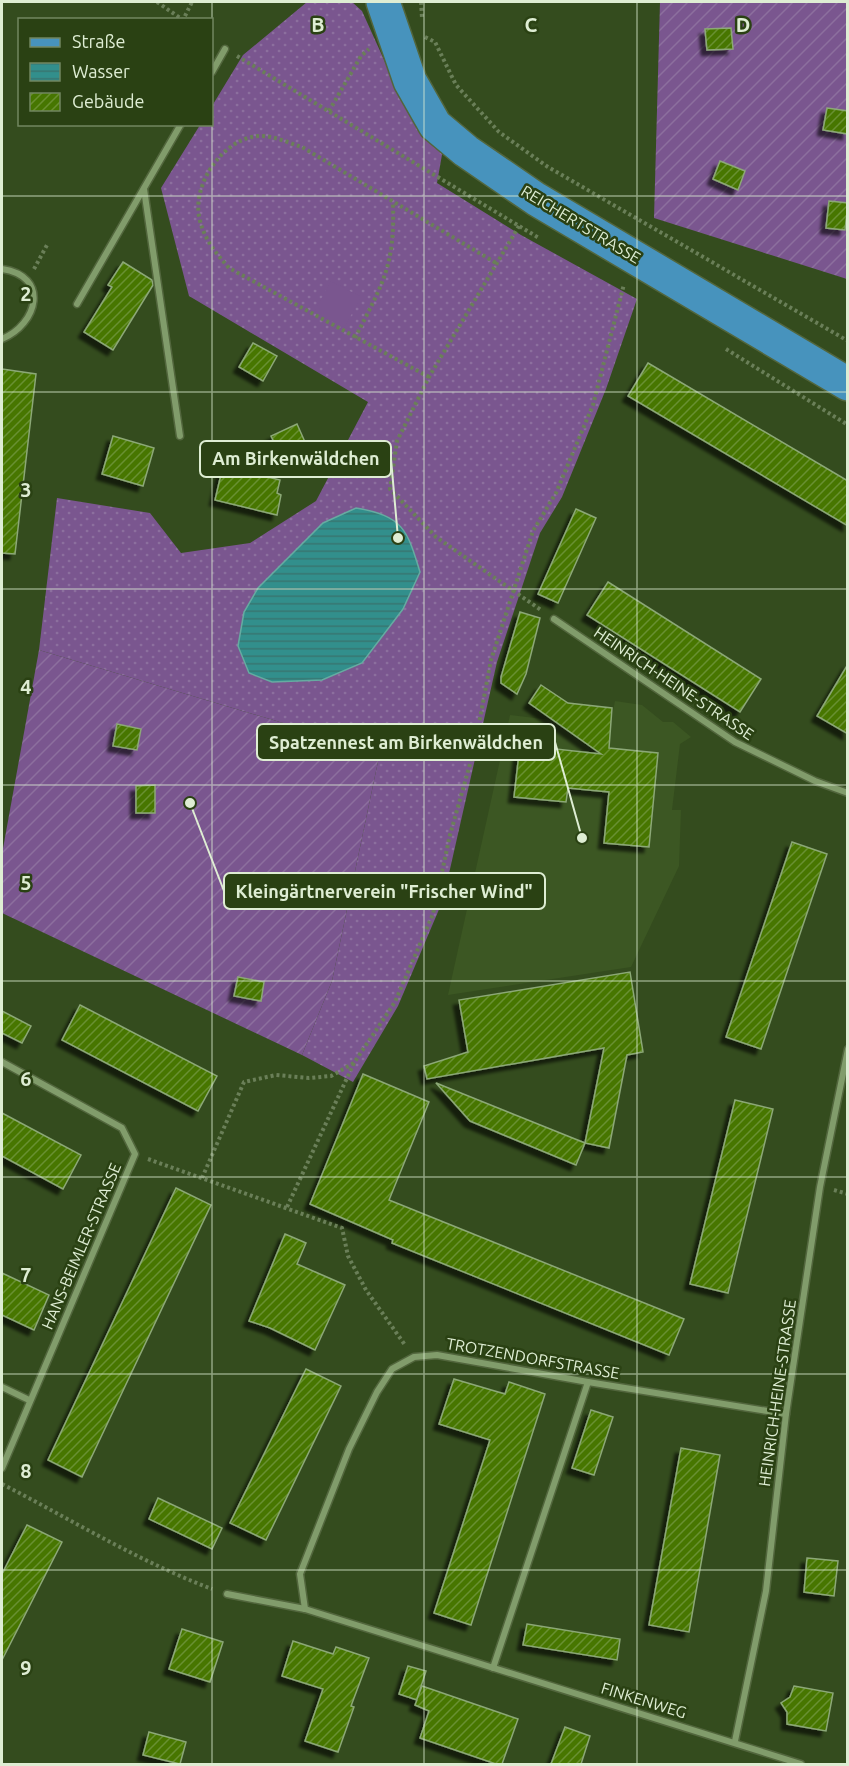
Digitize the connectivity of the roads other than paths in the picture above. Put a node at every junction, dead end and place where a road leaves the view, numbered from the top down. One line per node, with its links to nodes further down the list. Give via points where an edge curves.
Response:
1 (383, 2): 9 (main road, REICHERTSTRASSE, via 410,81 435,125 466,152 536,199)
2 (225, 49): 3 (street)
3 (213, 70)
4 (180, 126): 5 (street)
5 (144, 189): 7 (street); 10 (street)
6 (2, 269): 8 (street, via 28,280 34,295 27,321)
7 (77, 304)
8 (2, 339)
9 (848, 384)
10 (180, 436)
11 (554, 619): 12 (street, HEINRICH-HEINE-STRASSE, via 735,742)
12 (848, 793)
13 (848, 1049): 18 (street, HEINRICH-HEINE-STRASSE, via 820,1187)
14 (2, 1062): 17 (street, HANS-BEIMLER-STRASSE, via 122,1128 135,1154)
15 (588, 1383): 18 (street, TROTZENDORFSTRASSE); 21 (street, TROTZENDORFSTRASSE, via 437,1355 414,1357 392,1369 349,1449 300,1574); 22 (street)
16 (2, 1387): 17 (street)
17 (29, 1400): 19 (street, HANS-BEIMLER-STRASSE)
18 (786, 1414): 23 (street, HEINRICH-HEINE-STRASSE, via 765,1591)
19 (2, 1468)
20 (227, 1594): 21 (street, FINKENWEG)
21 (305, 1609): 22 (street, FINKENWEG)
22 (493, 1668): 23 (street, FINKENWEG)
23 (735, 1742): 24 (street, FINKENWEG)
24 (785, 1763): 25 (street, FINKENWEG)
25 (801, 1764)

